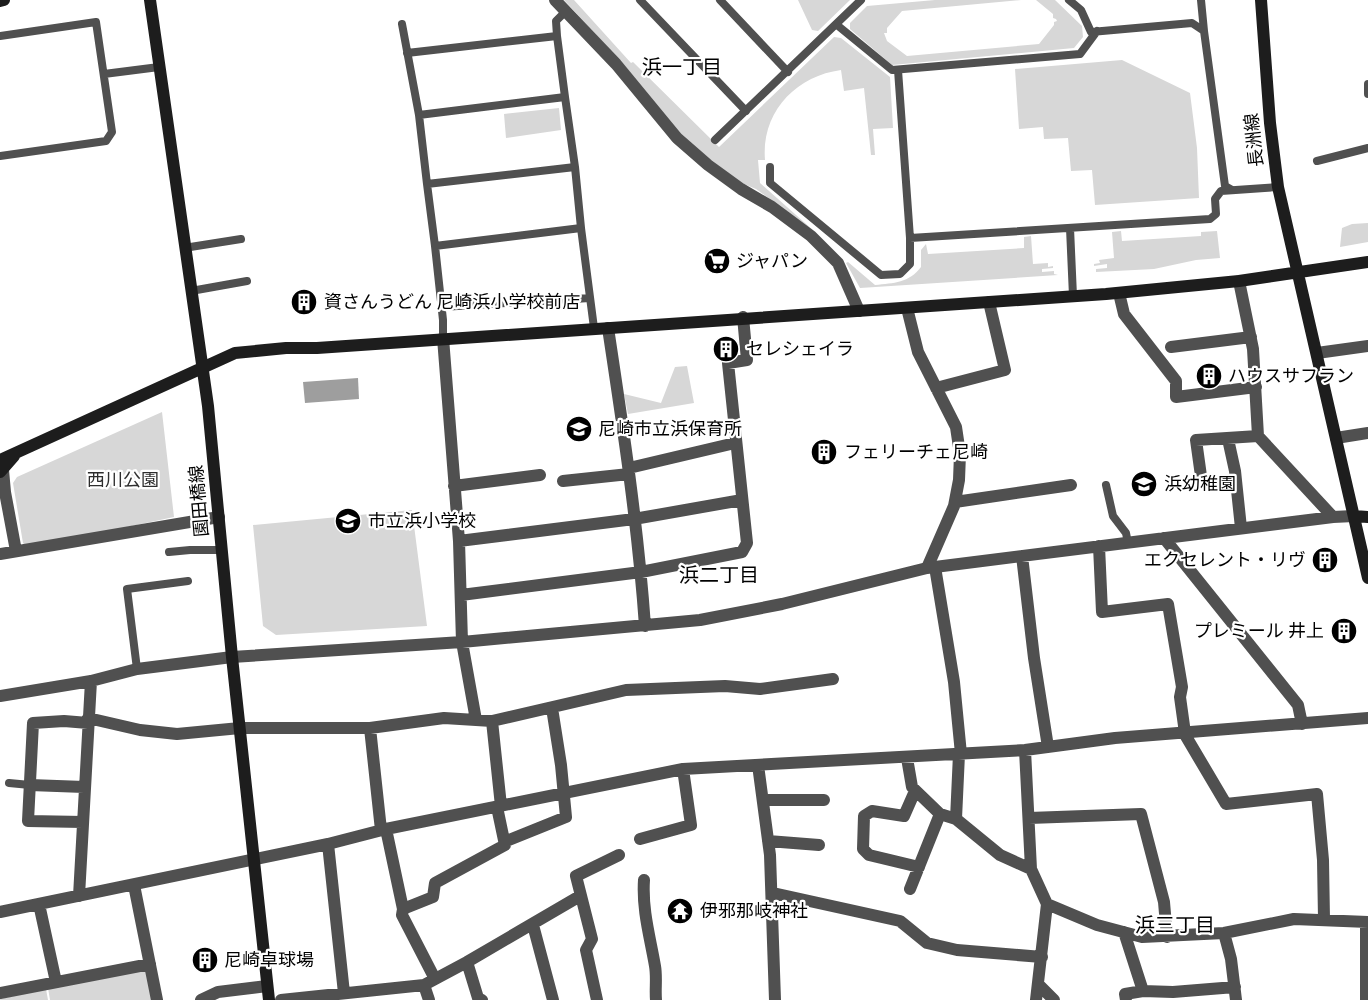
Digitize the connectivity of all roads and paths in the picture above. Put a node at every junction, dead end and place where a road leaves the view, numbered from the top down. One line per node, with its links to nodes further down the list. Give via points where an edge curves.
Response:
1 (150, 0): 18 (street, 園田橋線)
2 (555, 0): 10 (street)
3 (640, 0): 25 (lane)
4 (720, 0): 20 (lane)
5 (861, 0): 12 (lane)
6 (1069, 0): 9 (lane)
7 (1201, 0): 14 (lane)
8 (1261, 0): 34 (street, 長洲線)
9 (1077, 3): 13 (lane, via 1091,32)
10 (566, 11): 16 (lane, via 556,21); 53 (street, via 677,138 708,165 811,236 838,263)
11 (402, 24): 17 (lane)
12 (837, 25): 19 (lane, via 892,70); 20 (lane)
13 (1097, 31): 14 (lane, via 1192,23); 19 (lane, via 1080,54)
14 (1204, 31): 35 (lane, via 1225,186)
15 (0, 36): 21 (lane, via 96,22)
16 (557, 36): 17 (lane); 24 (lane)
17 (407, 53): 26 (lane)
18 (159, 67): 21 (lane); 41 (street, 園田橋線)
19 (898, 70): 38 (lane)
20 (788, 72): 25 (lane)
21 (104, 74): 29 (lane, via 112,132 106,141)
22 (1368, 84): 23 (lane)
23 (1368, 94)
24 (565, 97): 26 (lane); 31 (lane)
25 (746, 111): 27 (lane)
26 (419, 115): 33 (lane)
27 (715, 140)
28 (1368, 148): 30 (lane)
29 (0, 156)
30 (1317, 161)
31 (575, 167): 33 (lane); 36 (lane)
32 (770, 167): 38 (lane, via 770,183 881,275 900,274 910,264)
33 (427, 184): 40 (lane)
34 (1278, 187): 35 (lane); 43 (street, 長洲線)
35 (1232, 190): 37 (lane, via 1221,191 1215,199 1216,214 1210,219)
36 (581, 228): 40 (lane); 49 (lane)
37 (1070, 228): 38 (lane); 48 (lane)
38 (910, 238)
39 (241, 239): 41 (lane)
40 (435, 246): 51 (lane)
41 (184, 248): 46 (street, 園田橋線)
42 (1368, 262): 43 (street)
43 (1297, 274): 45 (street); 61 (street, 長洲線)
44 (248, 281): 46 (lane)
45 (1239, 282): 47 (street); 57 (street)
46 (191, 291): 62 (street, 園田橋線)
47 (1119, 292): 48 (street); 63 (street, via 1124,314 1176,381 1176,397)
48 (1073, 296): 50 (street)
49 (590, 298): 51 (lane); 55 (lane)
50 (989, 302): 52 (street); 64 (street, via 1005,370)
51 (442, 307): 58 (lane)
52 (907, 308): 53 (street); 64 (street, via 918,352)
53 (859, 311): 54 (street)
54 (743, 318): 56 (street); 69 (street, via 747,360 728,363)
55 (594, 328): 56 (street); 58 (street)
56 (608, 328): 71 (street)
57 (1251, 337): 60 (street); 63 (street)
58 (442, 338): 62 (street, via 235,353); 77 (street)
59 (1368, 346): 61 (street)
60 (1171, 347)
61 (1317, 352): 67 (street, 長洲線)
62 (202, 368): 70 (street, via 17,453); 81 (street, 園田橋線)
63 (1256, 387): 66 (street)
64 (936, 388): 79 (street, via 958,434 960,473)
65 (1368, 433): 67 (street)
66 (1258, 436): 68 (street); 82 (street)
67 (1336, 438): 80 (street, 長洲線)
68 (1228, 439): 73 (street, via 1196,440); 85 (street)
69 (735, 443): 71 (street); 78 (street)
70 (1, 467): 91 (street)
71 (629, 471): 74 (street); 84 (street)
72 (540, 476): 77 (street)
73 (1201, 476)
74 (563, 482)
75 (1071, 485): 79 (street)
76 (1106, 485): 88 (lane, via 1113,516 1126,533)
77 (454, 486): 87 (street)
78 (742, 500): 84 (street); 96 (street, via 747,543 742,552)
79 (955, 502): 95 (street)
80 (1354, 516): 82 (street); 83 (street); 97 (street, 長洲線)
81 (219, 517): 90 (street, 園田橋線); 91 (street)
82 (1333, 517): 85 (street)
83 (1368, 517)
84 (634, 519): 87 (street); 96 (street)
85 (1241, 528): 86 (street)
86 (1164, 538): 88 (street); 112 (street, via 1298,705)
87 (459, 541): 99 (street)
88 (1128, 543): 89 (street)
89 (1099, 546): 94 (street); 115 (street, via 1102,612 1168,604 1182,687)
90 (222, 550): 92 (lane); 102 (street, 園田橋線)
91 (16, 551): 93 (street)
92 (169, 552)
93 (0, 554)
94 (1022, 556): 95 (street); 116 (street)
95 (931, 567): 100 (street, via 782,604); 118 (street, via 954,682)
96 (641, 572): 99 (street); 100 (street)
97 (1368, 578)
98 (188, 581): 103 (lane, via 127,589)
99 (461, 595): 101 (street)
100 (645, 626): 101 (street)
101 (462, 642): 102 (street); 109 (street)
102 (232, 657): 103 (street); 113 (street, 園田橋線)
103 (137, 669): 105 (street)
104 (833, 679): 107 (street, via 760,689 725,686 626,690)
105 (91, 681): 106 (street); 110 (street)
106 (0, 696)
107 (552, 708): 111 (street); 126 (street)
108 (1368, 718): 112 (street)
109 (476, 720): 111 (street); 114 (street, via 444,718)
110 (88, 721): 113 (street, via 177,734); 123 (street, via 33,723); 124 (street)
111 (492, 721): 129 (street)
112 (1302, 724): 115 (street)
113 (240, 728): 114 (street); 141 (street, 園田橋線)
114 (370, 728): 134 (street)
115 (1184, 733): 116 (street); 154 (street, via 1226,804 1317,794)
116 (1048, 747): 117 (street)
117 (1025, 750): 118 (street); 131 (street)
118 (960, 754): 119 (street); 132 (street)
119 (907, 758): 120 (street); 125 (street, via 909,779)
120 (758, 765): 121 (street); 127 (street)
121 (683, 769): 126 (street); 135 (street, via 691,825)
122 (9, 783): 123 (lane)
123 (30, 785): 124 (street); 133 (street, via 28,821)
124 (84, 787): 133 (street)
125 (915, 791): 130 (street); 142 (street, via 904,816 872,811 864,816 863,849 869,855)
126 (564, 792): 129 (street); 137 (street, via 566,817)
127 (763, 800): 128 (street); 136 (street)
128 (824, 800)
129 (499, 807): 134 (street); 137 (street)
130 (939, 814): 132 (street); 142 (street)
131 (1029, 818): 143 (street); 159 (street, via 1141,814 1164,902)
132 (956, 819): 143 (street, via 1000,855)
133 (83, 822): 148 (street)
134 (384, 829): 138 (street); 152 (street)
135 (640, 839)
136 (768, 841): 139 (street); 147 (street)
137 (504, 842): 152 (street, via 505,845 435,883 433,897)
138 (328, 844): 141 (street); 170 (street)
139 (819, 845)
140 (619, 855): 149 (street, via 576,876)
141 (255, 857): 145 (street); 166 (street, 園田橋線)
142 (919, 867): 146 (street)
143 (1031, 869): 151 (street)
144 (644, 880): 181 (street)
145 (134, 885): 148 (street); 162 (street)
146 (910, 889)
147 (773, 893): 160 (street, via 900,921 927,942 957,950); 182 (street)
148 (79, 896): 150 (street)
149 (580, 896): 156 (street); 180 (street, via 591,939 586,950)
150 (39, 904): 153 (street); 163 (street)
151 (1047, 904): 157 (street); 160 (street)
152 (403, 909): 164 (street)
153 (0, 912)
154 (1324, 919): 155 (street); 158 (street, via 1294,919)
155 (1367, 922): 187 (street)
156 (533, 925): 161 (street); 179 (street)
157 (1124, 932): 159 (street, via 1142,938); 168 (street)
158 (1224, 933): 159 (street); 167 (street)
159 (1167, 937)
160 (1042, 957): 165 (street)
161 (467, 962): 164 (street); 178 (street)
162 (150, 964): 163 (street); 173 (street)
163 (56, 982): 169 (street)
164 (429, 982): 171 (street); 177 (street)
165 (1039, 985): 183 (street); 184 (street)
166 (267, 986): 174 (street, via 218,992); 175 (street, 園田橋線)
167 (1234, 987): 168 (street); 186 (street)
168 (1143, 991): 185 (street, via 1125,994)
169 (0, 993)
170 (344, 993): 171 (street); 172 (street)
171 (377, 995)
172 (324, 998): 176 (street)
173 (157, 1000)
174 (201, 1000)
175 (269, 1000)
176 (281, 1000)
177 (429, 1000)
178 (482, 1000)
179 (553, 1000)
180 (597, 1000)
181 (656, 1000)
182 (775, 1000)
183 (1036, 1000)
184 (1054, 1000)
185 (1126, 1000)
186 (1236, 1000)
187 (1366, 1000)

